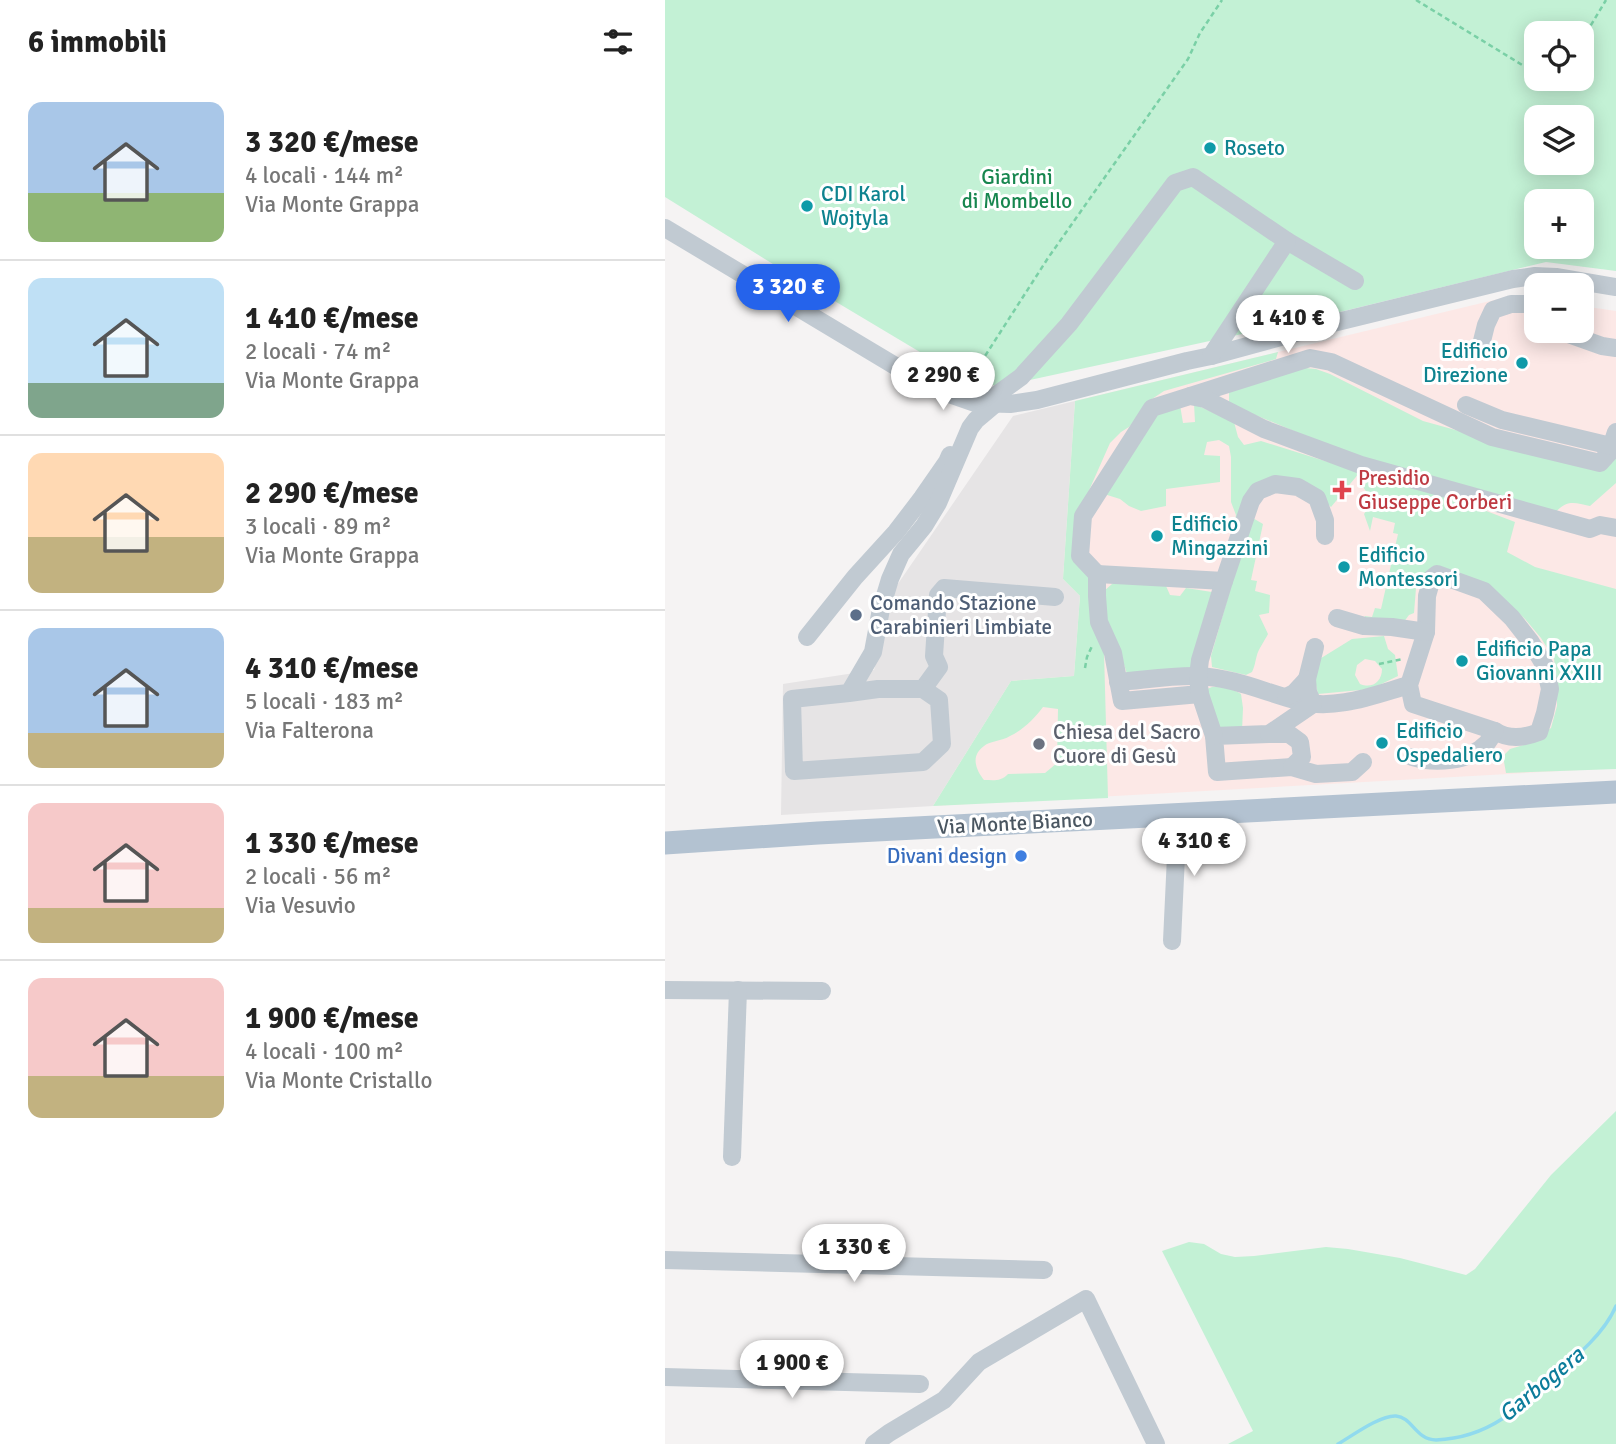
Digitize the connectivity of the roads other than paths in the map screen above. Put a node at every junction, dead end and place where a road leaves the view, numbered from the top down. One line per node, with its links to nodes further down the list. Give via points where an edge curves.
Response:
1 (665, 228): 11 (street, via 931,386)
2 (1287, 241): 3 (street); 9 (street); 11 (street, via 1193,177 1175,183 1069,324 1021,377)
3 (1355, 281)
4 (1616, 287): 9 (street, via 1556,277 1513,279)
5 (1524, 304): 8 (street, via 1493,310)
6 (1594, 343): 7 (street)
7 (1616, 348)
8 (1480, 349)
9 (1211, 356): 11 (street, via 1037,400)
10 (1190, 396): 13 (street, via 1310,358 1331,362 1492,437 1600,463); 15 (street, via 1205,398 1264,429 1361,465 1590,530 1600,525); 17 (street, via 1152,408 1083,516 1080,556)
11 (989, 404): 30 (street, via 970,428 938,503 901,554 881,609 873,652)
12 (1467, 405): 13 (street, via 1502,420)
13 (1613, 439)
14 (955, 442): 22 (street, via 922,498)
15 (1616, 528)
16 (1325, 536): 18 (street, via 1317,498 1298,487 1275,484 1258,491)
17 (1097, 574): 18 (street); 27 (street, via 1099,622 1113,653)
18 (1224, 581): 24 (street)
19 (1055, 597): 29 (street, via 944,588 938,595 934,656 939,667)
20 (1338, 618): 21 (street, via 1364,626)
21 (1426, 632): 28 (street); 35 (street, via 1427,596 1431,578 1437,574 1484,592 1530,642 1545,666 1550,689 1539,732 1525,738)
22 (807, 637)
23 (1315, 647): 26 (street)
24 (1198, 676): 25 (street); 31 (street); 32 (street)
25 (1159, 679): 27 (street); 33 (street)
26 (1307, 679): 32 (street); 34 (street)
27 (1118, 682): 33 (street, via 1122,701)
28 (1409, 685): 34 (street, via 1355,700); 35 (street, via 1413,704)
29 (923, 690): 30 (street); 30 (street, via 939,700 943,744 923,762 794,771 792,699)
30 (849, 693)
31 (1200, 694): 33 (street); 37 (street)
32 (1286, 697): 34 (street)
33 (1158, 698)
34 (1313, 704): 36 (street)
35 (1495, 731): 38 (street, via 1472,754 1448,760)
36 (1269, 734): 37 (street); 40 (street, via 1289,734 1300,742 1302,757)
37 (1214, 736): 40 (street, via 1217,772)
38 (1412, 757)
39 (1363, 762): 40 (street, via 1352,772 1328,774)
40 (1292, 767)
41 (1616, 792): 42 (main road, Via Monte Bianco)
42 (1178, 814): 43 (main road, Via Monte Bianco); 44 (street)
43 (665, 843)
44 (1172, 941)
45 (665, 990): 46 (street)
46 (738, 990): 47 (street); 48 (street)
47 (822, 991)
48 (732, 1157)
49 (665, 1260): 50 (street)
50 (1044, 1270)
51 (665, 1377): 52 (street)
52 (920, 1384)
53 (874, 1444): 54 (street, via 944,1400 979,1362 1087,1299)
54 (1156, 1444)

